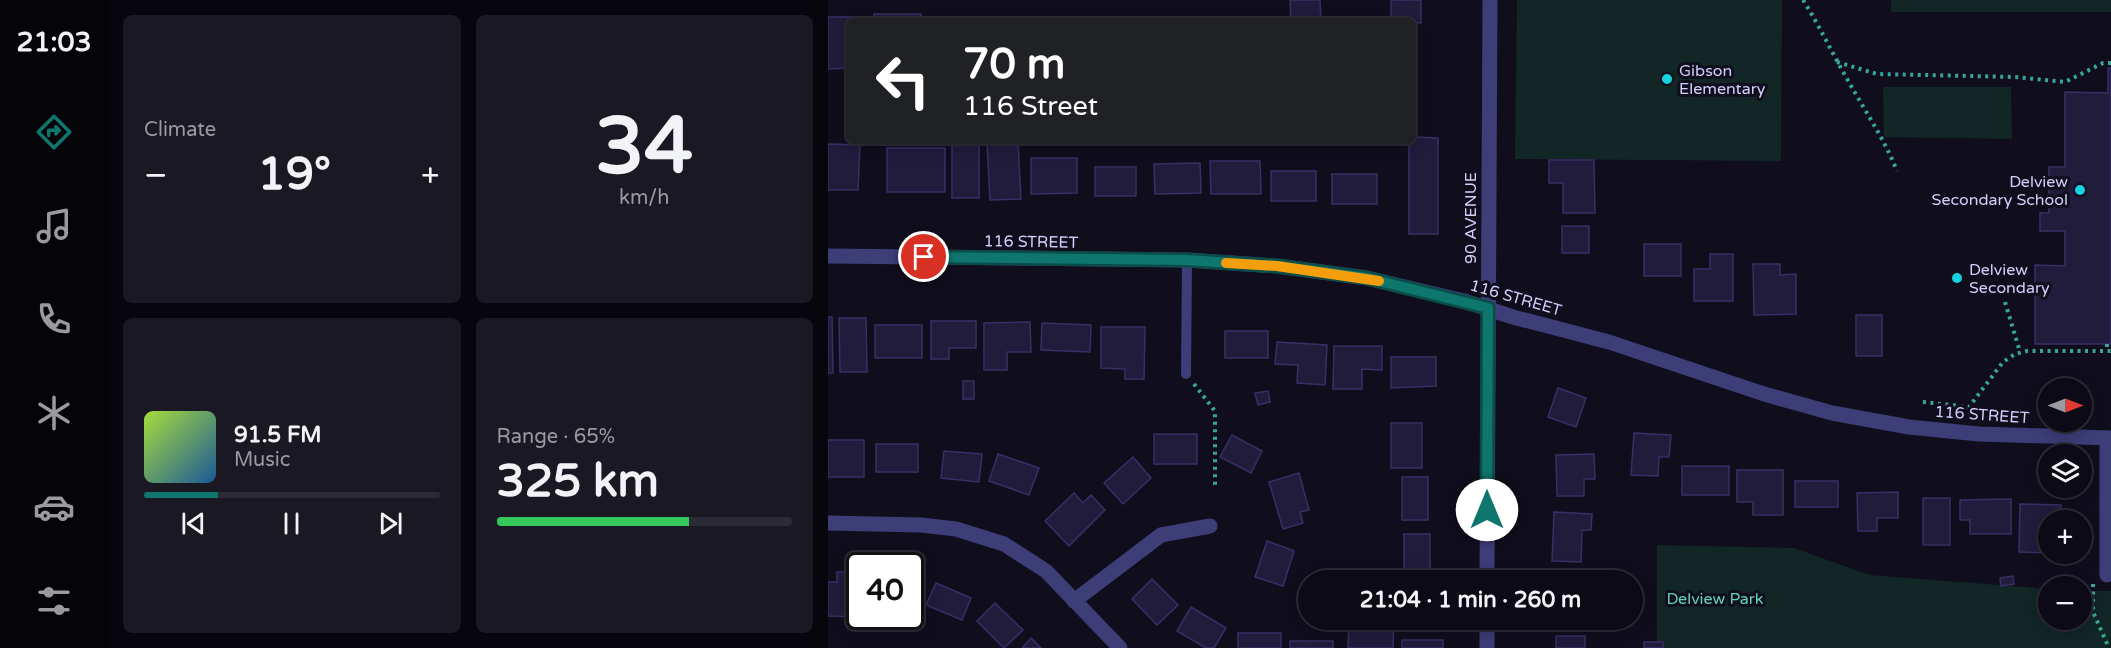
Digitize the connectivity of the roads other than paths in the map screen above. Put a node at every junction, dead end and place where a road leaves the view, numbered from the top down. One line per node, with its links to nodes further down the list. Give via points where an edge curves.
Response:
1 (1490, 0): 4 (street, 90 AVENUE)
2 (828, 256): 3 (street, 116 STREET)
3 (1187, 260): 4 (street, 116 STREET, via 1367,278); 5 (lane)
4 (1488, 308): 6 (street, 116 STREET, via 1832,413 1979,434); 9 (street, 90 AVENUE)
5 (1186, 374)
6 (2109, 438): 10 (street)
7 (828, 523): 11 (street, via 921,525 978,535 1024,555 1046,571)
8 (1210, 526): 11 (street, via 1161,535)
9 (1487, 570)
10 (2107, 574)
11 (1074, 601): 13 (street)
12 (1487, 630): 14 (street)
13 (1120, 648)
14 (1487, 648)

